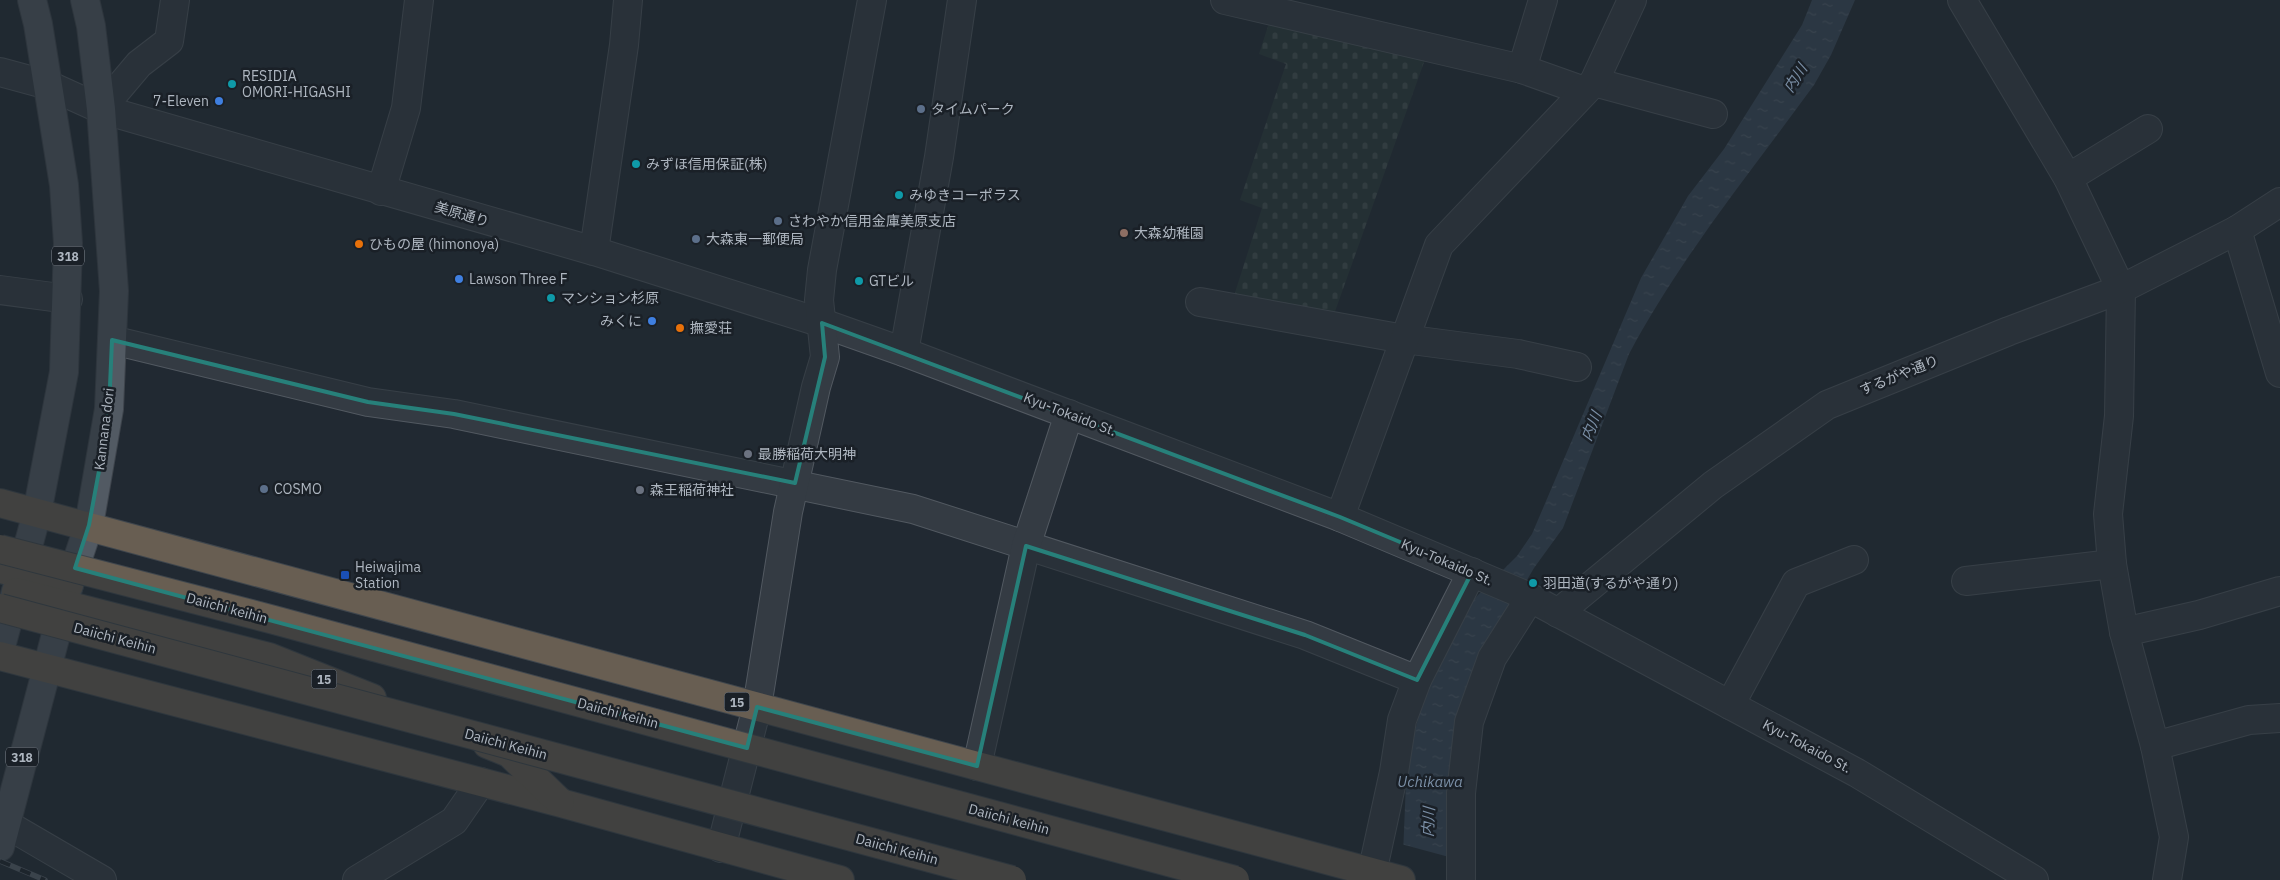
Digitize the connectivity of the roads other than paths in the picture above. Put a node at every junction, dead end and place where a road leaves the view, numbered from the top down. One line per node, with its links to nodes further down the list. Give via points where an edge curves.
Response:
1 (32, 0): 15 (main road, 318)
2 (175, 0): 17 (street, via 169,42 139,64)
3 (419, 0): 21 (street, via 406,108)
4 (628, 0): 24 (street)
5 (872, 0): 29 (street, via 822,270 819,300)
6 (962, 0): 32 (street, via 939,157)
7 (1225, 0): 11 (street)
8 (1543, 0): 13 (street)
9 (1632, 0): 16 (street)
10 (1962, 0): 20 (street)
11 (1282, 7): 13 (street)
12 (90, 9): 17 (main road, Kannana dori / 318)
13 (1522, 69): 16 (street)
14 (0, 72): 15 (street)
15 (48, 85): 17 (street, 美原通り); 27 (main road, 318, via 64,185)
16 (1589, 86): 18 (street); 30 (street, via 1439,244)
17 (101, 108): 21 (street, 美原通り); 31 (main road, Kannana dori / 318, via 114,291)
18 (1713, 114)
19 (2148, 130): 20 (street)
20 (2068, 178): 25 (street)
21 (381, 191): 24 (street, 美原通り)
22 (2280, 202): 23 (street, するがや通り)
23 (2237, 230): 25 (street, するがや通り); 34 (street)
24 (594, 252): 29 (street, 美原通り)
25 (2121, 289): 44 (street, via 2119,416 2108,514); 51 (street, するがや通り, via 1827,405 1713,485)
26 (0, 290): 27 (street)
27 (68, 300): 38 (main road, 318, via 64,372)
28 (1200, 302): 30 (street)
29 (822, 323): 32 (street, Kyu-Tokaido St.); 36 (street, via 824,357)
30 (1404, 339): 33 (street, via 1518,354); 39 (street)
31 (112, 340): 36 (street, via 368,402 454,414); 40 (main road, Kannana dori / 318, via 109,409)
32 (904, 352): 35 (street, Kyu-Tokaido St.)
33 (1577, 368)
34 (2280, 373)
35 (1069, 414): 39 (street, Kyu-Tokaido St.); 41 (street)
36 (795, 483): 41 (street, via 914,509); 58 (street)
37 (0, 503): 38 (highway, 15)
38 (37, 513): 40 (highway, 15); 47 (main road, 318)
39 (1340, 517): 45 (street, Kyu-Tokaido St.)
40 (89, 525): 49 (main road, Kannana dori / 318); 58 (highway, 15)
41 (1026, 546): 56 (street, via 1304,635); 61 (street)
42 (0, 549): 72 (highway, Daiichi keihin, bridge)
43 (1854, 560): 57 (street, via 1796,583)
44 (2112, 564): 46 (street); 52 (street)
45 (1472, 572): 50 (street, Kyu-Tokaido St.); 56 (street)
46 (1966, 581)
47 (9, 586): 49 (highway); 53 (main road, 318); 71 (highway, Daiichi Keihin / 15, bridge)
48 (2280, 592): 52 (street)
49 (66, 595): 55 (main road, Kannana dori / 318); 63 (highway, 15, via 269,657 500,749 509,753)
50 (1527, 597): 51 (street, Kyu-Tokaido St.); 73 (street, via 1492,658 1469,722 1461,793)
51 (1558, 613): 57 (street, Kyu-Tokaido St.)
52 (2124, 632): 60 (street)
53 (0, 650)
54 (0, 656): 55 (highway, 15)
55 (47, 667): 62 (highway, 15); 64 (main road, Kannana dori / 318)
56 (1417, 680): 66 (street, via 1402,720 1394,772)
57 (1730, 705): 67 (street, Kyu-Tokaido St., via 1858,773)
58 (757, 707): 61 (highway, 15); 65 (street)
59 (2280, 718): 60 (street, via 2249,720)
60 (2155, 746): 74 (street, via 2174,837)
61 (977, 766): 66 (highway, 15)
62 (481, 782): 63 (highway, 15); 69 (street, via 454,821)
63 (561, 803): 65 (highway, 15)
64 (3, 836): 68 (street)
65 (721, 848): 70 (highway, 15)
66 (1386, 876)
67 (2022, 877)
68 (102, 880)
69 (358, 880)
70 (840, 880)
71 (1012, 880)
72 (1235, 880)
73 (1460, 880)
74 (2167, 880)

